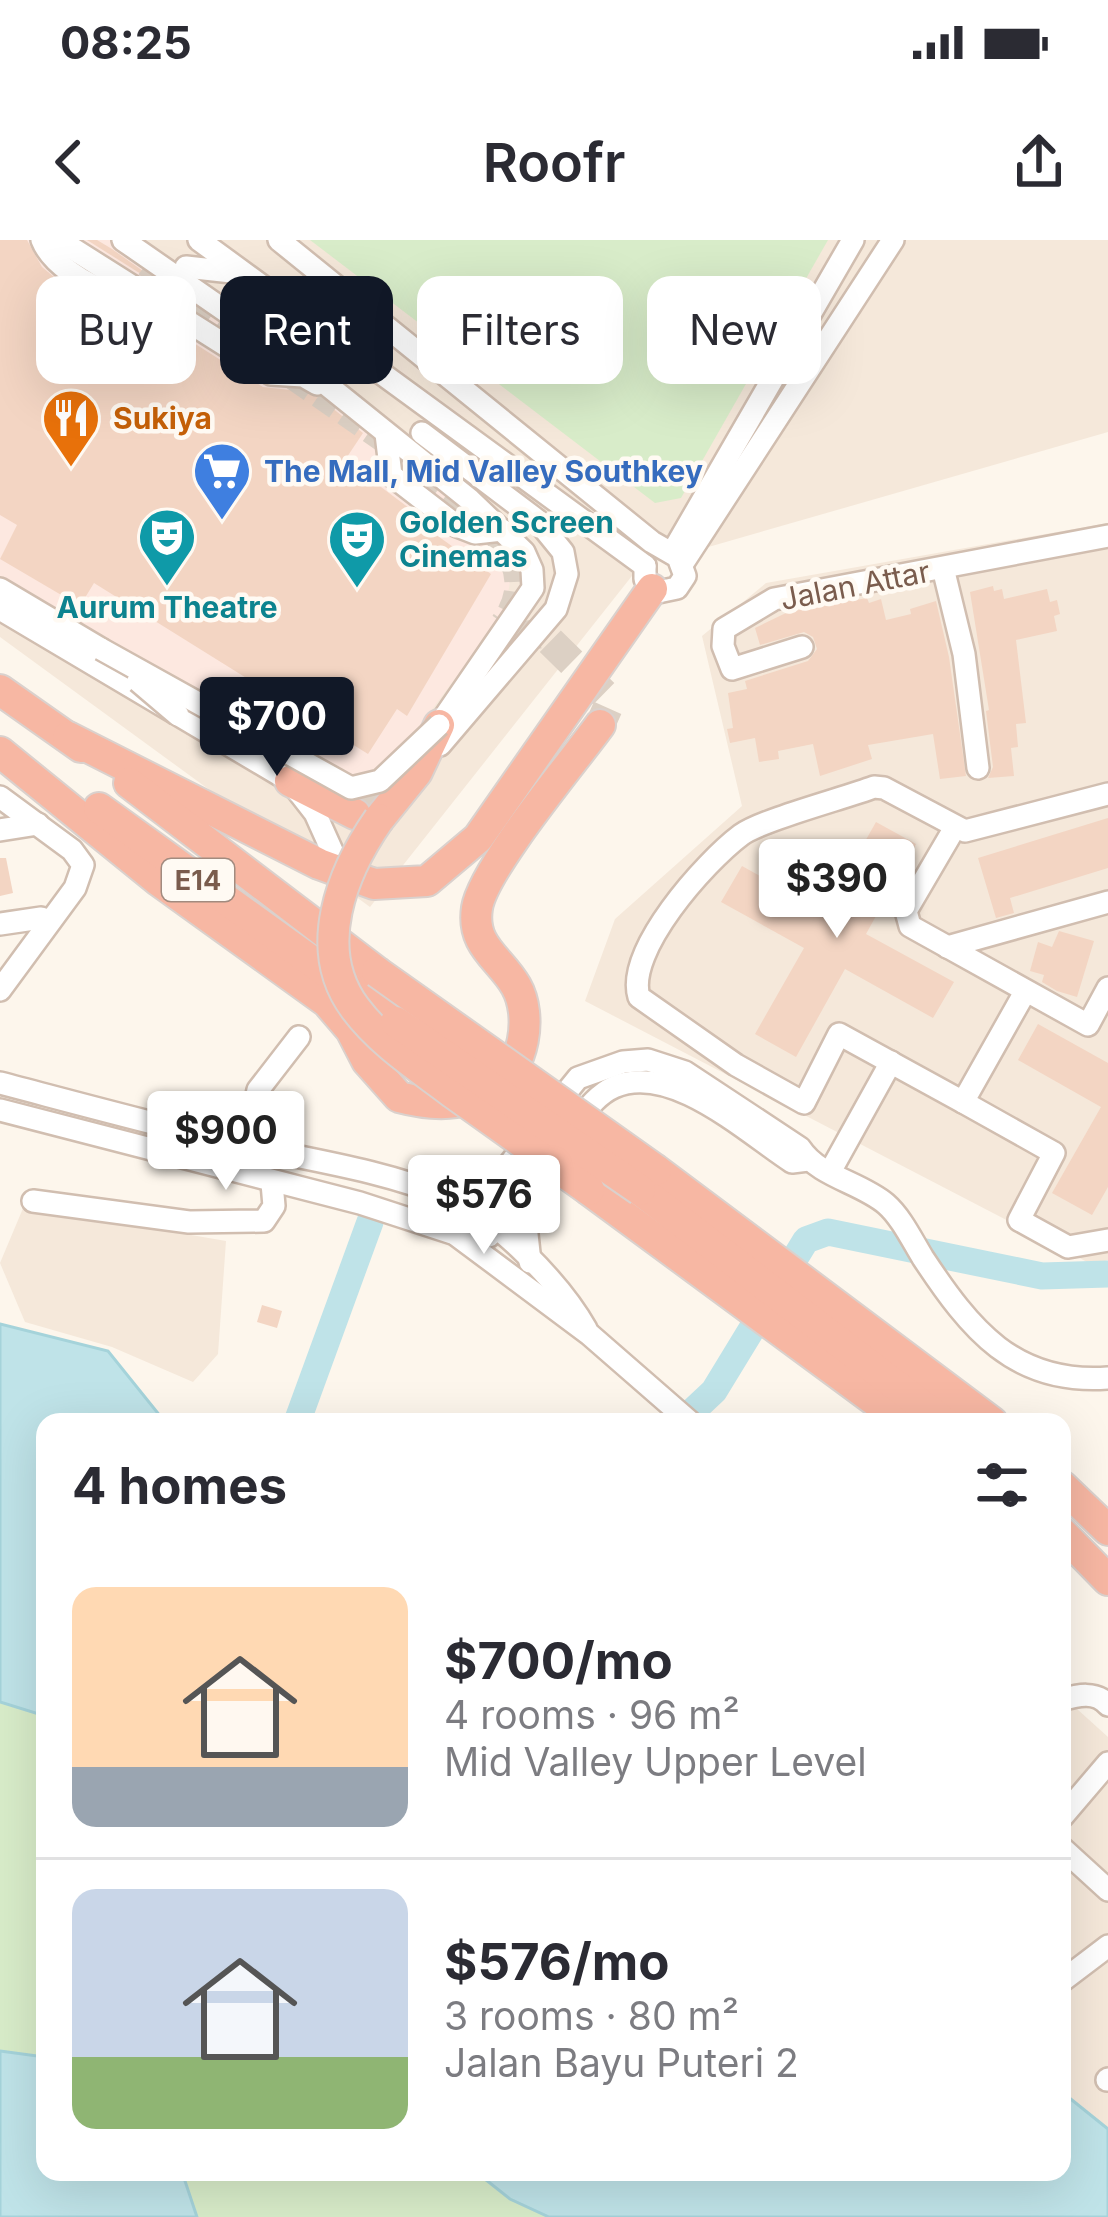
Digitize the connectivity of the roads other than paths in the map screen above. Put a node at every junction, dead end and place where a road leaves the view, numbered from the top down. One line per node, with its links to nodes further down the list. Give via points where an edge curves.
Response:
1 (41, 240): 10 (street, via 49,256)
2 (59, 240): 11 (street)
3 (123, 240): 12 (street)
4 (199, 240): 9 (street)
5 (279, 240): 18 (street)
6 (853, 240): 18 (street)
7 (893, 240): 18 (street)
8 (186, 267): 9 (street)
9 (242, 273): 16 (street)
10 (79, 276)
11 (116, 276)
12 (220, 311)
13 (321, 384): 27 (street, via 502,530 532,570 532,588)
14 (422, 434): 15 (street)
15 (488, 483): 16 (street); 33 (street, via 563,552 564,593)
16 (560, 505): 20 (street)
17 (1108, 536): 19 (street, Jalan Attar)
18 (670, 550): 20 (street, via 653,556); 20 (street, via 685,576 677,588 665,593)
19 (943, 568): 23 (street, Jalan Attar, via 774,599 724,629 732,669); 32 (street, via 964,653)
20 (643, 578): 41 (highway, via 478,838 454,862 427,881 403,885)
21 (0, 590): 24 (street)
22 (0, 609): 26 (street)
23 (802, 647)
24 (101, 649): 26 (street, bridge); 27 (street, bridge, via 351,788 380,781)
25 (0, 690): 29 (highway, E14)
26 (178, 715): 34 (street)
27 (439, 725): 33 (highway)
28 (601, 725): 31 (highway, via 492,872 477,908 482,946 518,988 525,1024 519,1054 502,1082 475,1100 444,1104 399,1097 327,1002)
29 (68, 736): 41 (highway); 71 (highway, E14, bridge)
30 (0, 737): 70 (highway, E14, bridge, via 640,1190)
31 (0, 752)
32 (978, 768)
33 (417, 772): 37 (highway)
34 (290, 781): 37 (highway); 41 (street, via 315,813)
35 (1108, 794): 39 (street)
36 (0, 797): 38 (street)
37 (367, 817): 69 (highway, bridge, via 333,919 335,959 356,1009 390,1046)
38 (38, 824): 40 (street); 43 (street, via 83,865)
39 (954, 829): 45 (street, via 906,917); 50 (street, via 874,787 743,833 675,903 652,934 640,970 639,997 804,1103 839,1034)
40 (0, 830)
41 (342, 873)
42 (1108, 902): 45 (street)
43 (50, 921): 44 (street); 47 (street)
44 (0, 924)
45 (947, 947): 48 (street)
46 (1108, 988): 48 (street, via 1088,1025)
47 (0, 990)
48 (1025, 992): 52 (street)
49 (299, 1037): 54 (street, via 258,1090)
50 (891, 1062): 52 (street); 57 (street)
51 (0, 1083): 54 (street)
52 (963, 1102): 63 (street, via 1054,1153 1019,1220 1068,1247)
53 (0, 1110): 58 (street)
54 (246, 1146): 60 (street, via 344,1166)
55 (808, 1160): 56 (street, via 792,1162 684,1091 634,1082 597,1098); 57 (street); 60 (street, via 686,1072 622,1062 578,1078)
56 (538, 1170): 61 (street); 65 (street, via 525,1216)
57 (830, 1172): 67 (street, via 893,1211 981,1336 1058,1377)
58 (272, 1183): 59 (street, via 274,1206 263,1222 188,1222); 62 (street)
59 (33, 1201)
60 (472, 1210): 61 (street); 62 (street)
61 (495, 1228): 64 (street); 65 (street)
62 (455, 1234): 64 (street)
63 (1108, 1240)
64 (477, 1250): 66 (street)
65 (530, 1262): 66 (street, via 569,1299)
66 (590, 1334): 68 (street)
67 (1108, 1378)
68 (680, 1413)
69 (892, 1413)
70 (932, 1413)
71 (980, 1413)
72 (1071, 1495): 73 (highway)
73 (1108, 1530)
74 (1071, 1542): 76 (highway)
75 (1071, 1560): 77 (highway)
76 (1108, 1580)
77 (1108, 1594)
78 (1071, 1698): 79 (street, via 1088,1695)
79 (1108, 1705)
80 (1108, 1763): 81 (street)
81 (1071, 1806)
82 (1071, 1862): 83 (street)
83 (1108, 1888)
84 (1108, 1946): 85 (street)
85 (1071, 1974)

